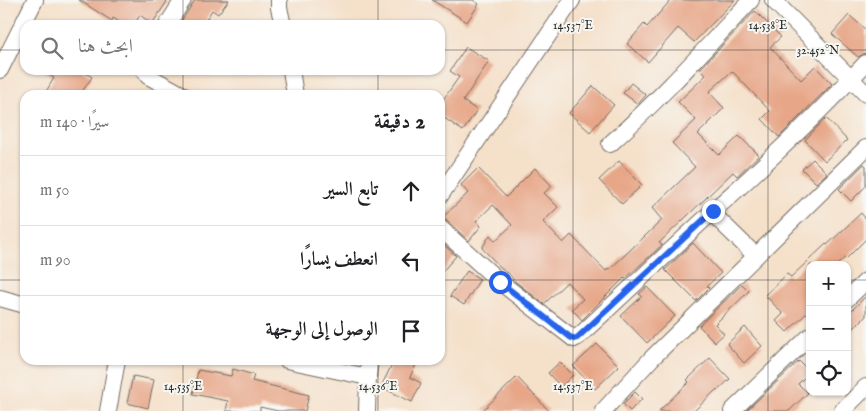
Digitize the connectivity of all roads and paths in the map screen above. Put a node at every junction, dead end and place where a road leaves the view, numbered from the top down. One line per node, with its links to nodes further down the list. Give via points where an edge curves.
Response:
1 (35, 0): 7 (street)
2 (183, 0): 8 (street)
3 (280, 0): 9 (street)
4 (751, 0): 19 (street)
5 (773, 0): 15 (street)
6 (565, 3): 21 (street)
7 (25, 20)
8 (170, 20)
9 (282, 20)
10 (20, 30): 12 (street)
11 (866, 63): 15 (street)
12 (0, 70)
13 (147, 75): 16 (street)
14 (292, 75): 17 (street)
15 (851, 79): 18 (street); 22 (street)
16 (174, 90)
17 (294, 90)
18 (866, 94)
19 (610, 144)
20 (866, 148): 24 (street)
21 (445, 188)
22 (713, 211): 23 (street, via 574,339 500,282); 24 (street)
23 (445, 232)
24 (756, 256): 37 (street)
25 (866, 281): 26 (street)
26 (851, 295)
27 (0, 298): 28 (street)
28 (20, 304)
29 (806, 340): 38 (street)
30 (115, 365): 35 (street)
31 (311, 365): 33 (street)
32 (369, 365): 33 (street)
33 (368, 377): 36 (street)
34 (866, 386): 39 (street)
35 (108, 411)
36 (367, 411)
37 (602, 411)
38 (732, 411)
39 (842, 411)

